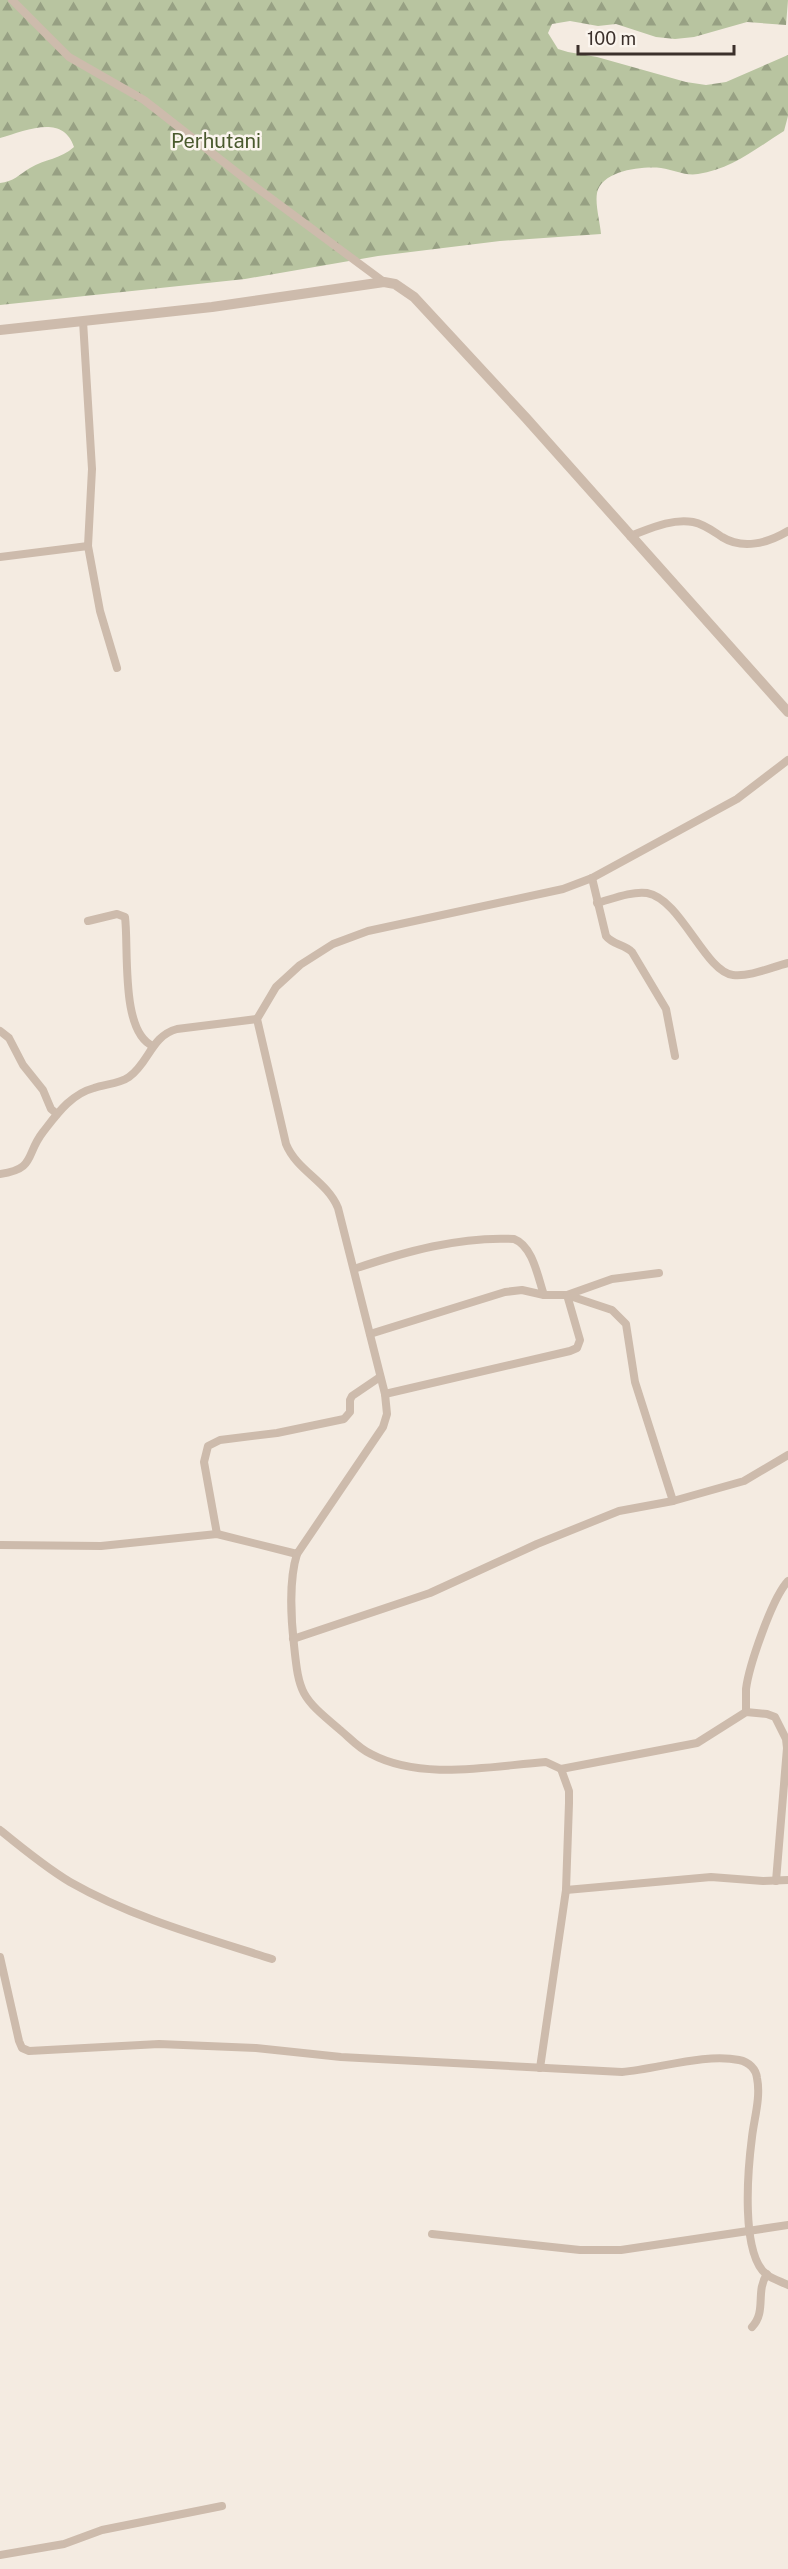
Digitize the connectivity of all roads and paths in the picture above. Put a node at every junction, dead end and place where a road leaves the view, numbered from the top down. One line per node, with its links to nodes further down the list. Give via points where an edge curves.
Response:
1 (12, 0): 2 (street, via 69,57 144,100)
2 (384, 282): 3 (street); 6 (street, via 395,284 414,297)
3 (83, 321): 4 (street); 7 (street, via 92,469)
4 (0, 330)
5 (788, 531): 6 (street, via 744,545 704,526 682,521)
6 (630, 536): 10 (street)
7 (88, 546): 8 (street); 9 (street, via 100,611)
8 (0, 557)
9 (117, 668)
10 (788, 712)
11 (788, 760): 12 (street, via 729,803)
12 (592, 878): 13 (street); 16 (street, via 563,890 350,937 288,975 276,987)
13 (597, 903): 15 (street, via 638,893 658,897 727,974 740,975); 19 (street, via 606,936 632,952 660,996)
14 (88, 921): 18 (street, via 117,914 125,917 133,1019 141,1038)
15 (788, 963)
16 (257, 1020): 18 (street, via 177,1029); 22 (street, via 286,1144 294,1160 334,1198)
17 (0, 1031): 20 (street, via 9,1038)
18 (153, 1046): 20 (street, via 130,1076 78,1094)
19 (675, 1056)
20 (57, 1114): 21 (street, via 24,1167)
21 (0, 1174)
22 (354, 1269): 24 (street, via 401,1253 470,1241 514,1239 528,1252); 26 (street)
23 (659, 1273): 25 (street, via 624,1277)
24 (544, 1295): 25 (street); 26 (street, via 522,1290 505,1292)
25 (567, 1295): 28 (street, via 580,1340 577,1348); 30 (street, via 612,1310 626,1324 636,1389)
26 (370, 1334): 27 (street)
27 (381, 1377): 28 (street); 31 (street, via 352,1396 350,1412 344,1419 219,1440 208,1446 204,1462)
28 (385, 1394): 33 (street, via 387,1414 383,1427)
29 (788, 1455): 30 (street, via 744,1481)
30 (673, 1501): 35 (street, via 619,1511 430,1593)
31 (217, 1534): 32 (street, via 101,1546); 33 (street)
32 (0, 1545)
33 (297, 1554): 35 (street, via 293,1574)
34 (788, 1581): 36 (street, via 773,1605 750,1673)
35 (293, 1639): 37 (street, via 305,1697 368,1753 420,1767 546,1762)
36 (746, 1712): 37 (street, via 698,1743); 40 (street, via 775,1718 786,1739)
37 (561, 1769): 41 (street, via 570,1803)
38 (0, 1830): 43 (street, via 70,1882 175,1929)
39 (788, 1880): 40 (street)
40 (776, 1881): 41 (street, via 711,1877)
41 (566, 1890): 44 (street)
42 (0, 1957): 44 (street, via 19,2041 29,2051 169,2045)
43 (272, 1959)
44 (540, 2068): 46 (street, via 622,2072 709,2059 749,2064 755,2069 758,2090 748,2181)
45 (788, 2225): 46 (street)
46 (750, 2230): 47 (street, via 639,2249 600,2251); 48 (street, via 756,2256)
47 (432, 2234)
48 (766, 2274): 49 (street); 50 (street, via 761,2284 760,2318)
49 (788, 2285)
50 (752, 2327)
51 (222, 2506): 52 (street, via 102,2530 64,2544)
52 (0, 2555)

